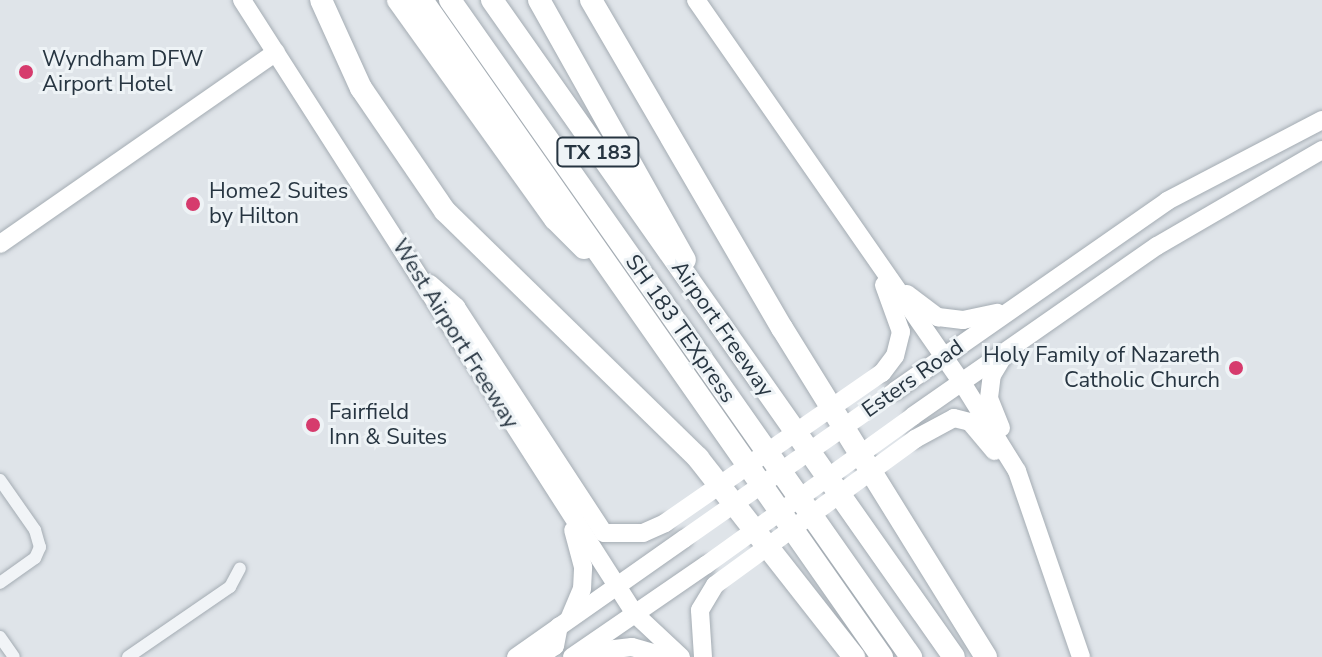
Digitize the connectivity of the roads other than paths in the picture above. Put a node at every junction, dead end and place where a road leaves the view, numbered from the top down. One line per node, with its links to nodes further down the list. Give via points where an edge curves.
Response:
1 (242, 0): 11 (main road, West Airport Freeway)
2 (321, 0): 41 (highway, via 384,126 445,211 698,458)
3 (398, 0): 18 (highway, via 555,219)
4 (422, 0): 18 (highway, TX 183)
5 (450, 0): 43 (highway, SH 183 TEXpress)
6 (466, 0): 44 (highway, SH 183 TEXpress)
7 (492, 0): 20 (highway, Airport Freeway / TX 183)
8 (539, 0): 20 (highway, via 671,226)
9 (591, 0): 46 (highway, via 782,328)
10 (696, 0): 15 (main road)
11 (276, 52): 14 (main road); 16 (main road, West Airport Freeway)
12 (1322, 120): 19 (main road, Esters Road, via 1167,201)
13 (1322, 150): 21 (main road, Esters Road, via 1157,246)
14 (0, 244)
15 (869, 249): 16 (main road, bridge, via 901,332 895,356 882,373 643,533 604,533 456,307); 17 (main road)
16 (416, 272): 26 (main road, West Airport Freeway)
17 (893, 283): 19 (main road, via 938,317 990,317); 22 (main road)
18 (633, 299): 42 (highway, TX 183)
19 (1025, 300): 22 (main road, Esters Road)
20 (704, 303): 45 (highway, Airport Freeway / TX 183)
21 (1009, 350): 23 (main road, Esters Road); 24 (main road, via 992,375 989,398)
22 (944, 357): 23 (main road); 29 (main road, Esters Road, bridge)
23 (961, 381): 24 (main road); 30 (main road, Esters Road, bridge)
24 (1017, 471): 40 (main road, bridge, via 970,422 954,418 915,439 715,585 700,610); 47 (main road)
25 (0, 480): 28 (street, via 35,530 40,547 35,558)
26 (566, 508): 29 (main road, West Airport Freeway); 31 (main road, via 583,567 582,589)
27 (240, 568): 35 (street, via 230,587)
28 (0, 583)
29 (617, 586): 30 (main road, West Airport Freeway); 31 (main road, Esters Road)
30 (635, 614): 33 (main road, Esters Road); 39 (main road, West Airport Freeway)
31 (564, 623): 36 (main road, Esters Road); 37 (main road, via 555,646)
32 (0, 637): 34 (street)
33 (575, 655): 38 (main road, via 632,647)
34 (14, 657)
35 (128, 657)
36 (516, 657)
37 (539, 657)
38 (667, 657)
39 (681, 657)
40 (703, 657)
41 (854, 657)
42 (882, 657)
43 (911, 657)
44 (926, 657)
45 (954, 657)
46 (986, 657)
47 (1081, 657)

